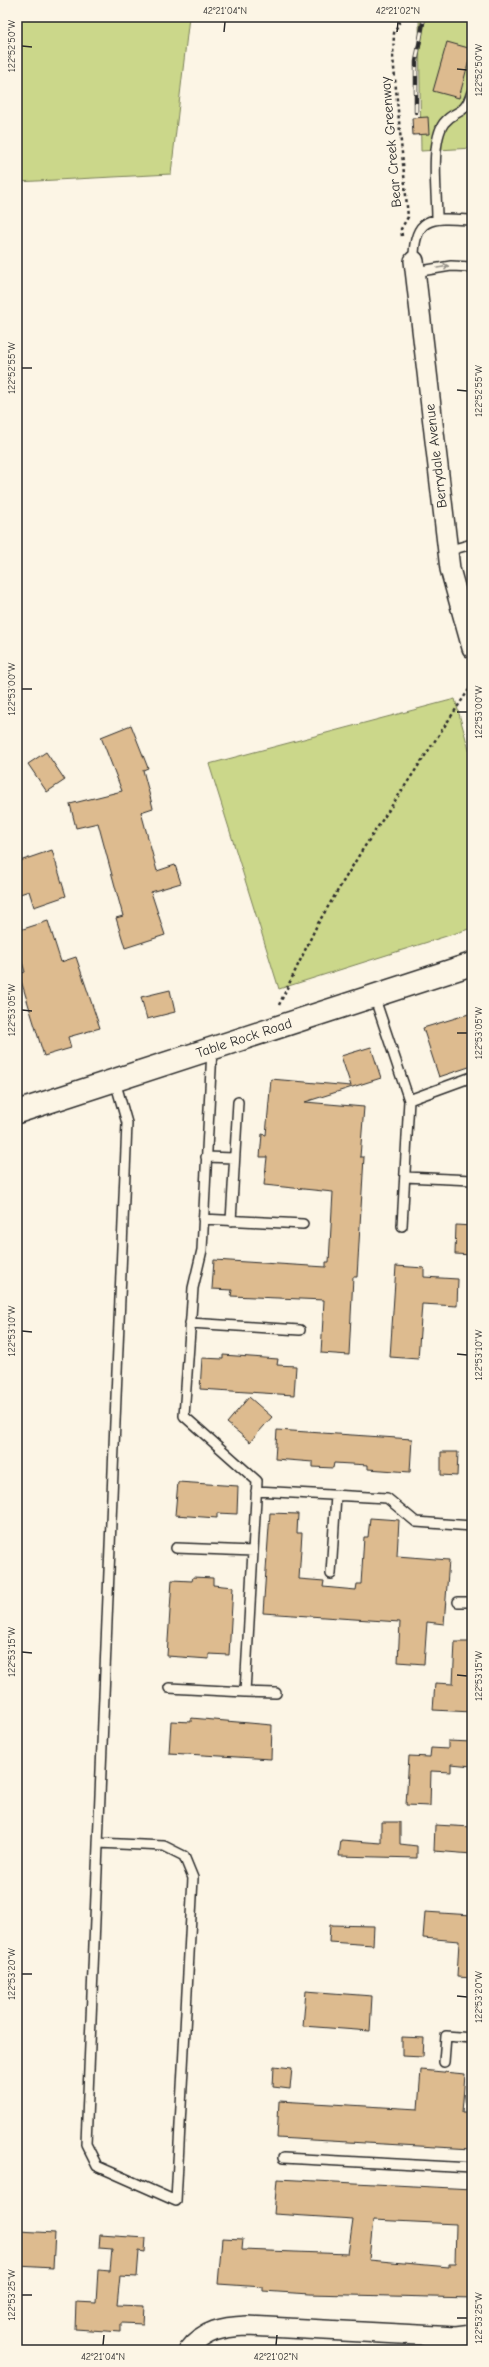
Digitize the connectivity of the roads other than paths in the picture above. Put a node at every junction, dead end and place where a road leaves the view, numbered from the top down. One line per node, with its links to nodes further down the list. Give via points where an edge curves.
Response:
1 (472, 92): 2 (lane)
2 (470, 106): 3 (lane, via 444,123 435,150)
3 (437, 218): 4 (lane); 5 (lane, via 423,225 414,240)
4 (472, 220)
5 (414, 266): 6 (lane, one-way to 6); 8 (street, Berrydale Avenue)
6 (472, 267)
7 (472, 544): 8 (lane)
8 (447, 551): 9 (street, Berrydale Avenue)
9 (472, 648)
10 (472, 964): 11 (main road, Table Rock Road)
11 (374, 996): 12 (main road, Table Rock Road); 15 (lane)
12 (212, 1049): 14 (main road, Table Rock Road); 18 (lane)
13 (472, 1077): 15 (lane)
14 (115, 1081): 17 (main road, Table Rock Road); 39 (lane, via 127,1124)
15 (409, 1100): 20 (lane)
16 (238, 1102): 19 (lane)
17 (17, 1112)
18 (206, 1157): 19 (lane); 22 (lane)
19 (234, 1158): 23 (lane)
20 (405, 1177): 21 (lane); 25 (lane)
21 (472, 1180)
22 (203, 1219): 23 (lane); 26 (lane, via 202,1250 193,1288)
23 (231, 1221): 24 (lane)
24 (303, 1224)
25 (402, 1226)
26 (190, 1323): 27 (lane); 28 (lane, via 184,1416 256,1481)
27 (300, 1330)
28 (256, 1491): 29 (lane); 32 (lane)
29 (336, 1495): 30 (lane, via 387,1498 416,1522); 33 (lane)
30 (472, 1526)
31 (176, 1548): 32 (lane)
32 (253, 1551): 37 (lane)
33 (332, 1574)
34 (458, 1602): 35 (lane)
35 (472, 1602)
36 (169, 1688): 37 (lane)
37 (245, 1692): 38 (lane)
38 (276, 1693)
39 (98, 1843): 39 (lane, via 86,2144 97,2166 176,2201 193,1878 184,1856 164,1846)
40 (472, 2038): 41 (lane, via 446,2036)
41 (444, 2062)
42 (283, 2158): 43 (lane)
43 (472, 2168)
44 (472, 2335): 45 (street, via 456,2337 246,2326 212,2331)
45 (189, 2350)

